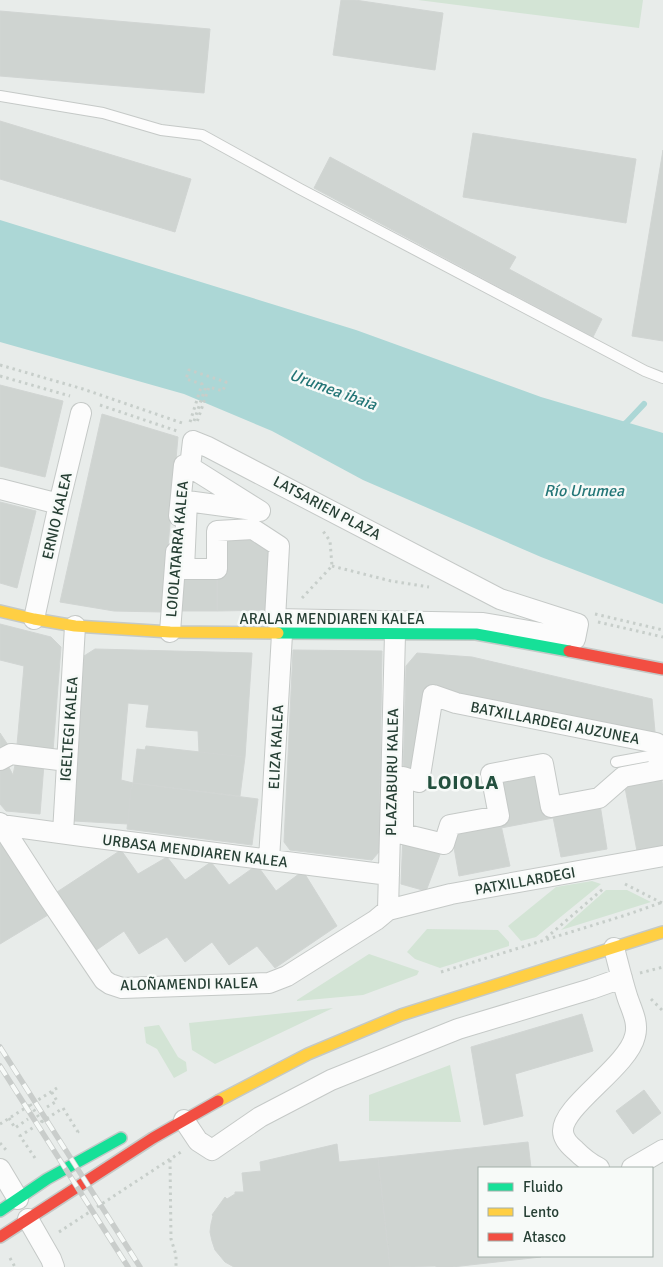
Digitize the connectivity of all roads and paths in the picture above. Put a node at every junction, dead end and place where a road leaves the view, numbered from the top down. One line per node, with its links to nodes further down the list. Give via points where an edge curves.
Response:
1 (0, 96): 2 (lane, via 103,114 161,130 202,135 645,372)
2 (663, 378)
3 (206, 386): 5 (path)
4 (81, 413): 8 (street, ERNIO KALEA)
5 (192, 427): 5 (path, via 202,384 186,379 189,370 226,382 223,391 209,387)
6 (184, 465): 16 (street, LOIOLATARRA KALEA)
7 (0, 489): 8 (street)
8 (59, 504): 13 (street, ERNIO KALEA)
9 (319, 526): 10 (path, via 330,541)
10 (332, 566): 11 (path, via 391,581); 15 (path)
11 (429, 586)
12 (0, 611): 13 (main road, ARALAR MENDIAREN KALEA)
13 (34, 619): 14 (main road, ARALAR MENDIAREN KALEA)
14 (76, 626): 16 (main road, ARALAR MENDIAREN KALEA); 21 (street, IGELTEGI KALEA)
15 (283, 627): 15 (street, LATSARIEN PLAZA, via 275,619 279,546 253,529 217,531 217,569 184,569 186,501 260,511 190,467 192,441 500,599 578,624 575,639 483,623); 16 (main road, ARALAR MENDIAREN KALEA); 17 (main road, ARALAR MENDIAREN KALEA); 26 (street, ELIZA KALEA)
16 (170, 632)
17 (395, 634): 18 (main road, ARALAR MENDIAREN KALEA, via 476,634); 28 (street, PLAZABURU KALEA)
18 (663, 669)
19 (660, 754): 19 (street, BATXILLARDEGI AUZUNEA, via 660,770 623,777 599,798 551,807 543,764 491,774 499,816 450,825 444,844 403,834 403,777 419,782 433,695 456,703 656,743); 22 (lane)
20 (0, 760): 21 (street, via 11,754)
21 (67, 761): 24 (street, IGELTEGI KALEA)
22 (616, 762)
23 (1, 824): 24 (street, URBASA MENDIAREN KALEA); 31 (street, ALOÑAMENDI KALEA, via 104,980 122,988 269,983 287,976)
24 (63, 833): 26 (street, URBASA MENDIAREN KALEA)
25 (663, 856): 27 (street, PATXILLARDEGI)
26 (270, 860): 28 (street, URBASA MENDIAREN KALEA)
27 (618, 864): 30 (path, via 620,882); 31 (street, PATXILLARDEGI, via 451,894)
28 (389, 875): 31 (street, PLAZABURU KALEA)
29 (606, 886): 33 (path)
30 (662, 903): 33 (path)
31 (388, 910)
32 (663, 932): 34 (main road)
33 (544, 940): 35 (path)
34 (614, 948): 36 (street); 43 (main road, via 401,1015 308,1054)
35 (441, 972)
36 (622, 978): 43 (street, via 458,1029 331,1080 260,1117 212,1150 198,1141); 51 (street, via 636,1021 632,1046 574,1108 565,1121 563,1131 567,1142)
37 (57, 1088): 38 (path)
38 (51, 1091): 39 (path); 40 (path, via 57,1101)
39 (30, 1104): 41 (path); 44 (path)
40 (47, 1106)
41 (9, 1118): 42 (path, via 15,1128); 45 (path)
42 (28, 1120)
43 (184, 1120): 48 (main road)
44 (42, 1122): 47 (path, via 63,1108 78,1132); 50 (path, via 20,1136 36,1160)
45 (0, 1124)
46 (129, 1134): 54 (main road, via 47,1179)
47 (73, 1136)
48 (153, 1138): 56 (main road); 59 (path, via 170,1160 171,1239)
49 (663, 1150): 52 (street)
50 (42, 1156)
51 (597, 1167)
52 (634, 1167)
53 (0, 1168): 54 (street)
54 (18, 1199): 55 (main road)
55 (0, 1211)
56 (28, 1219): 57 (main road); 58 (street)
57 (0, 1237)
58 (54, 1267)
59 (176, 1267)

